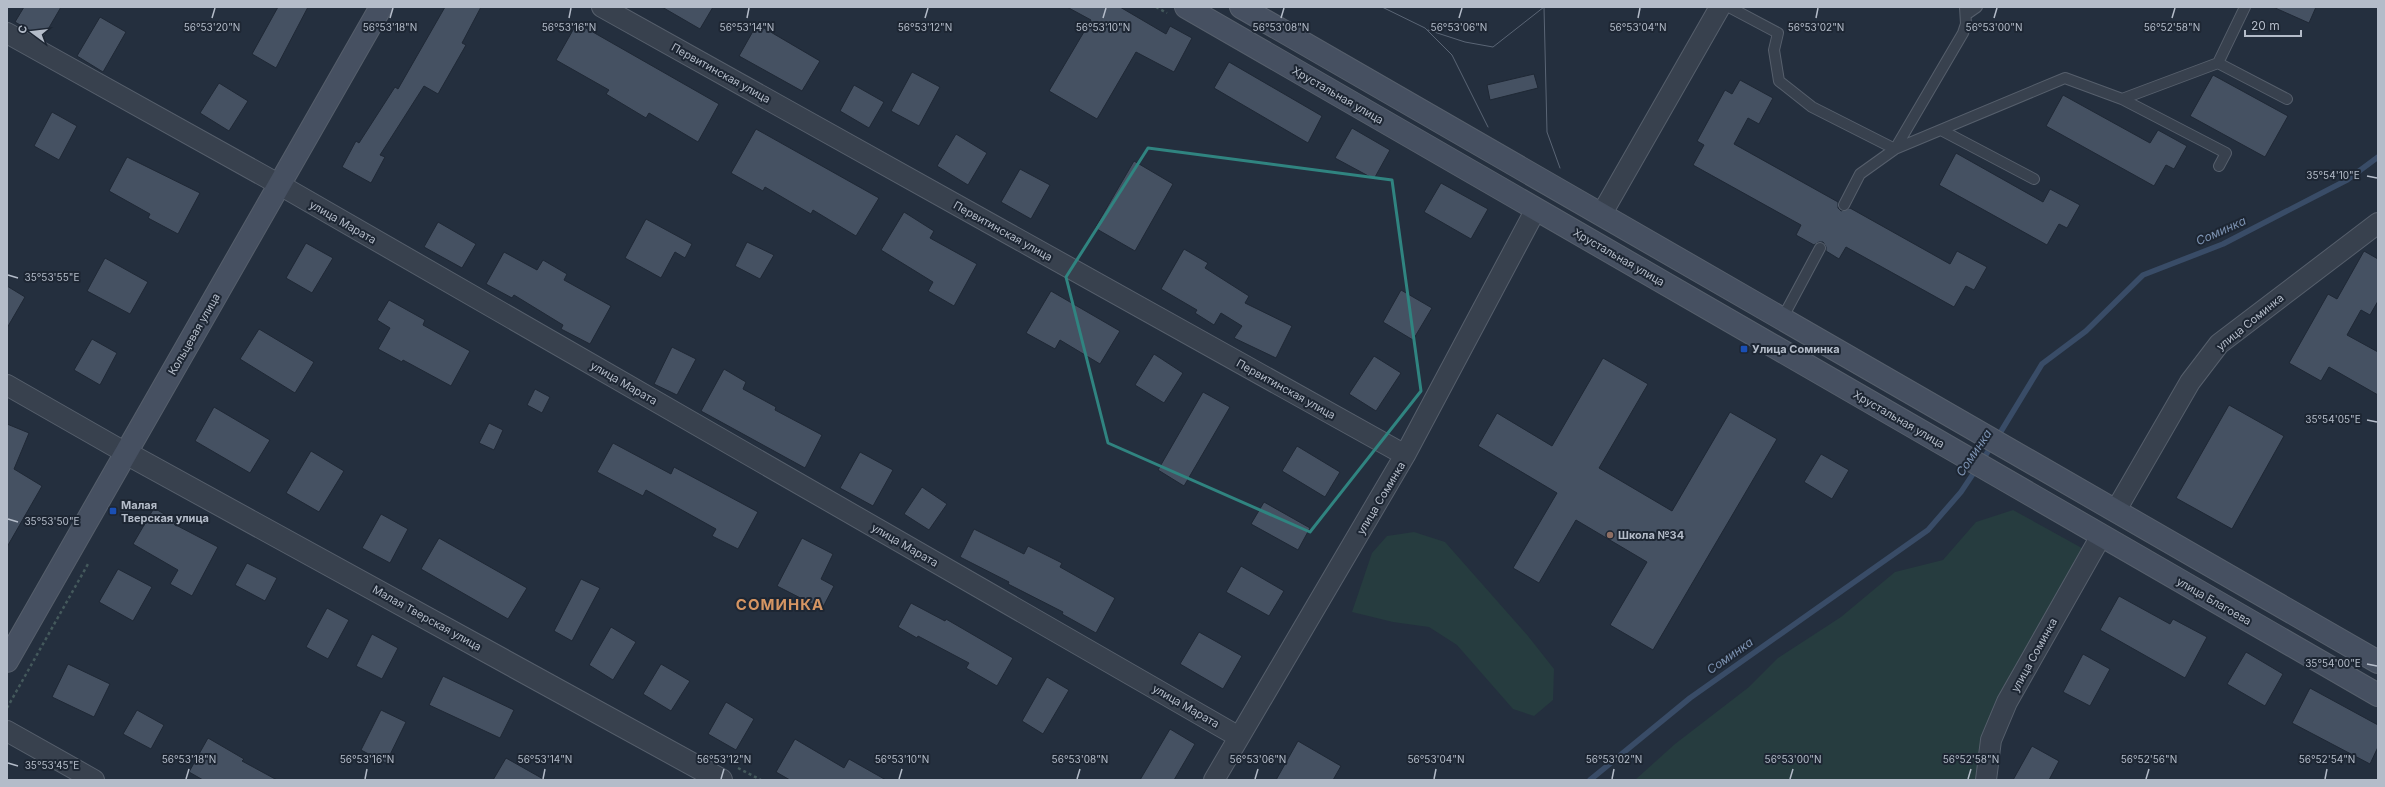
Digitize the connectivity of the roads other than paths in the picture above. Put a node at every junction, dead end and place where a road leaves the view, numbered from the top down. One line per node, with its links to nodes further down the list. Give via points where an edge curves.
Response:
1 (381, 7): 18 (main road, Кольцевая улица)
2 (602, 7): 29 (street, Первитинская улица)
3 (1186, 7): 21 (main road, Хрустальная улица)
4 (1241, 7): 19 (main road)
5 (1720, 7): 22 (street)
6 (1729, 7): 15 (lane, via 1778,33 1774,50 1779,81 1812,107)
7 (1977, 7): 9 (lane)
8 (2245, 7): 11 (lane)
9 (1966, 10): 15 (lane, via 1963,33)
10 (7, 33): 18 (street, улица Марата)
11 (2218, 64): 12 (lane); 13 (lane)
12 (2122, 99): 14 (lane, via 2066,78); 16 (lane, via 2226,153)
13 (2287, 99)
14 (1941, 130): 15 (lane); 17 (lane)
15 (1895, 149): 20 (lane, via 1860,174)
16 (2219, 166)
17 (2034, 179)
18 (280, 185): 28 (main road, Кольцевая улица); 39 (street, улица Марата)
19 (1549, 185): 21 (main road); 22 (main road)
20 (1844, 205)
21 (1536, 209): 24 (main road, Хрустальная улица); 29 (street, улица Соминка)
22 (1601, 215): 24 (main road); 26 (main road)
23 (2378, 223): 31 (street, улица Соминка, via 2220,344 2190,382)
24 (1588, 239): 30 (main road, Хрустальная улица)
25 (1820, 248): 26 (lane)
26 (1782, 319): 31 (main road)
27 (7, 385): 28 (street, Малая Тверская улица)
28 (126, 453): 35 (main road, Кольцевая улица); 41 (street, Малая Тверская улица)
29 (1405, 456): 39 (street, улица Соминка)
30 (2051, 507): 33 (main road, улица Благоева)
31 (2116, 510): 32 (main road); 33 (main road, via 2103,522 2093,525)
32 (2139, 523): 34 (main road, via 2119,524); 36 (main road)
33 (2081, 524): 34 (main road, улица Благоева)
34 (2102, 536): 37 (main road, улица Благоева); 43 (street, улица Соминка, via 2007,702 1990,740)
35 (7, 661)
36 (2378, 662)
37 (2378, 695)
38 (7, 731): 40 (street)
39 (1239, 737): 42 (street, улица Соминка)
40 (94, 780)
41 (721, 780)
42 (1214, 780)
43 (1986, 780)

